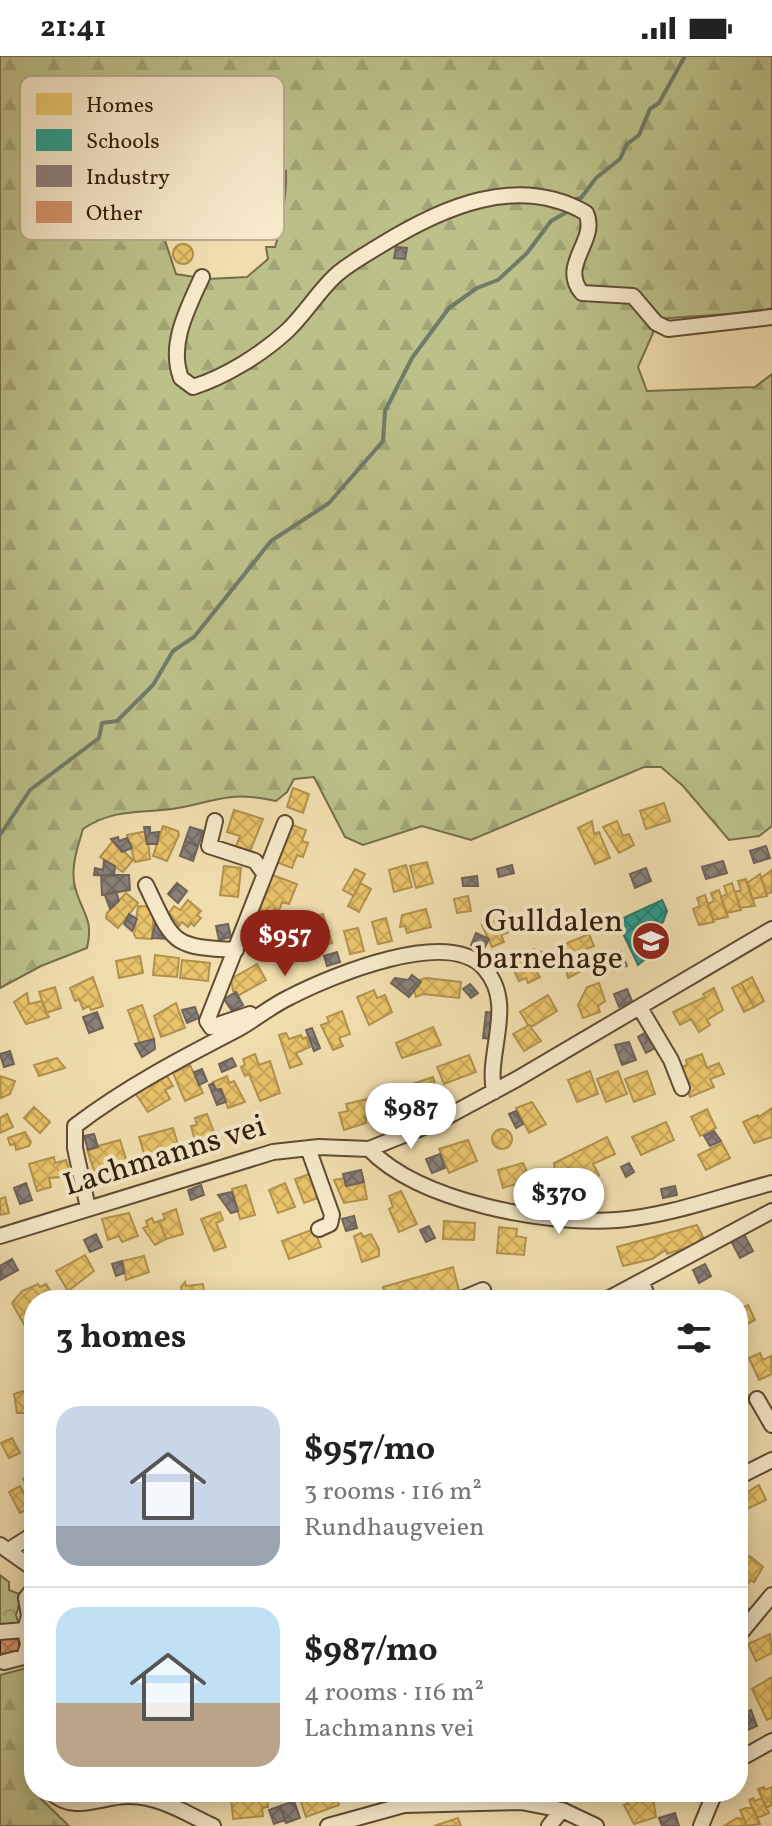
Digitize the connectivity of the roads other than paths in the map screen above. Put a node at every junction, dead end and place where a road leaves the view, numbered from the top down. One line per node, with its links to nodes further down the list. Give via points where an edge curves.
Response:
1 (202, 277): 2 (street, via 176,354 181,378 193,387 257,354 287,331 319,292 356,261 430,217 496,197 552,200 586,213 588,230 573,268 573,281 582,293 633,296 668,329)
2 (772, 317)
3 (215, 821): 5 (street, via 209,846 255,861)
4 (285, 823): 5 (street)
5 (263, 872): 8 (street)
6 (146, 885): 8 (street, via 166,926 183,945)
7 (772, 929): 10 (street, Lachmanns vei)
8 (236, 950): 9 (street, via 207,1021 211,1027)
9 (270, 1008): 12 (street, via 364,967 416,954 462,954 486,969 500,1000 491,1070); 16 (street, via 135,1083 75,1126)
10 (640, 1008): 11 (street); 12 (street, Lachmanns vei)
11 (682, 1088)
12 (494, 1092): 14 (street, Lachmanns vei)
13 (308, 1148): 14 (street, Lachmanns vei); 16 (street, Lachmanns vei, via 240,1160); 18 (street, via 332,1215 330,1224)
14 (369, 1149): 15 (street, via 394,1171 450,1196 580,1220 653,1214)
15 (772, 1183)
16 (88, 1208): 19 (street, Lachmanns vei)
17 (772, 1211): 20 (street)
18 (319, 1229)
19 (0, 1236)
20 (642, 1281): 21 (street); 22 (street)
21 (625, 1290)
22 (645, 1290)
23 (757, 1399): 24 (street)
24 (772, 1425)
25 (772, 1460): 26 (street)
26 (748, 1472)
27 (24, 1539): 28 (street)
28 (5, 1548): 29 (street)
29 (24, 1562)
30 (772, 1595): 31 (street)
31 (748, 1623)
32 (24, 1630): 33 (street)
33 (0, 1632)
34 (24, 1657): 35 (street)
35 (4, 1662)
36 (772, 1741): 37 (street)
37 (748, 1754)
38 (161, 1802): 40 (street)
39 (711, 1802): 48 (street)
40 (167, 1803): 43 (street)
41 (562, 1810): 42 (street, via 521,1802 404,1805); 46 (street); 47 (street)
42 (361, 1814): 44 (street); 45 (street)
43 (213, 1826)
44 (328, 1826)
45 (349, 1826)
46 (549, 1826)
47 (596, 1826)
48 (701, 1826)

